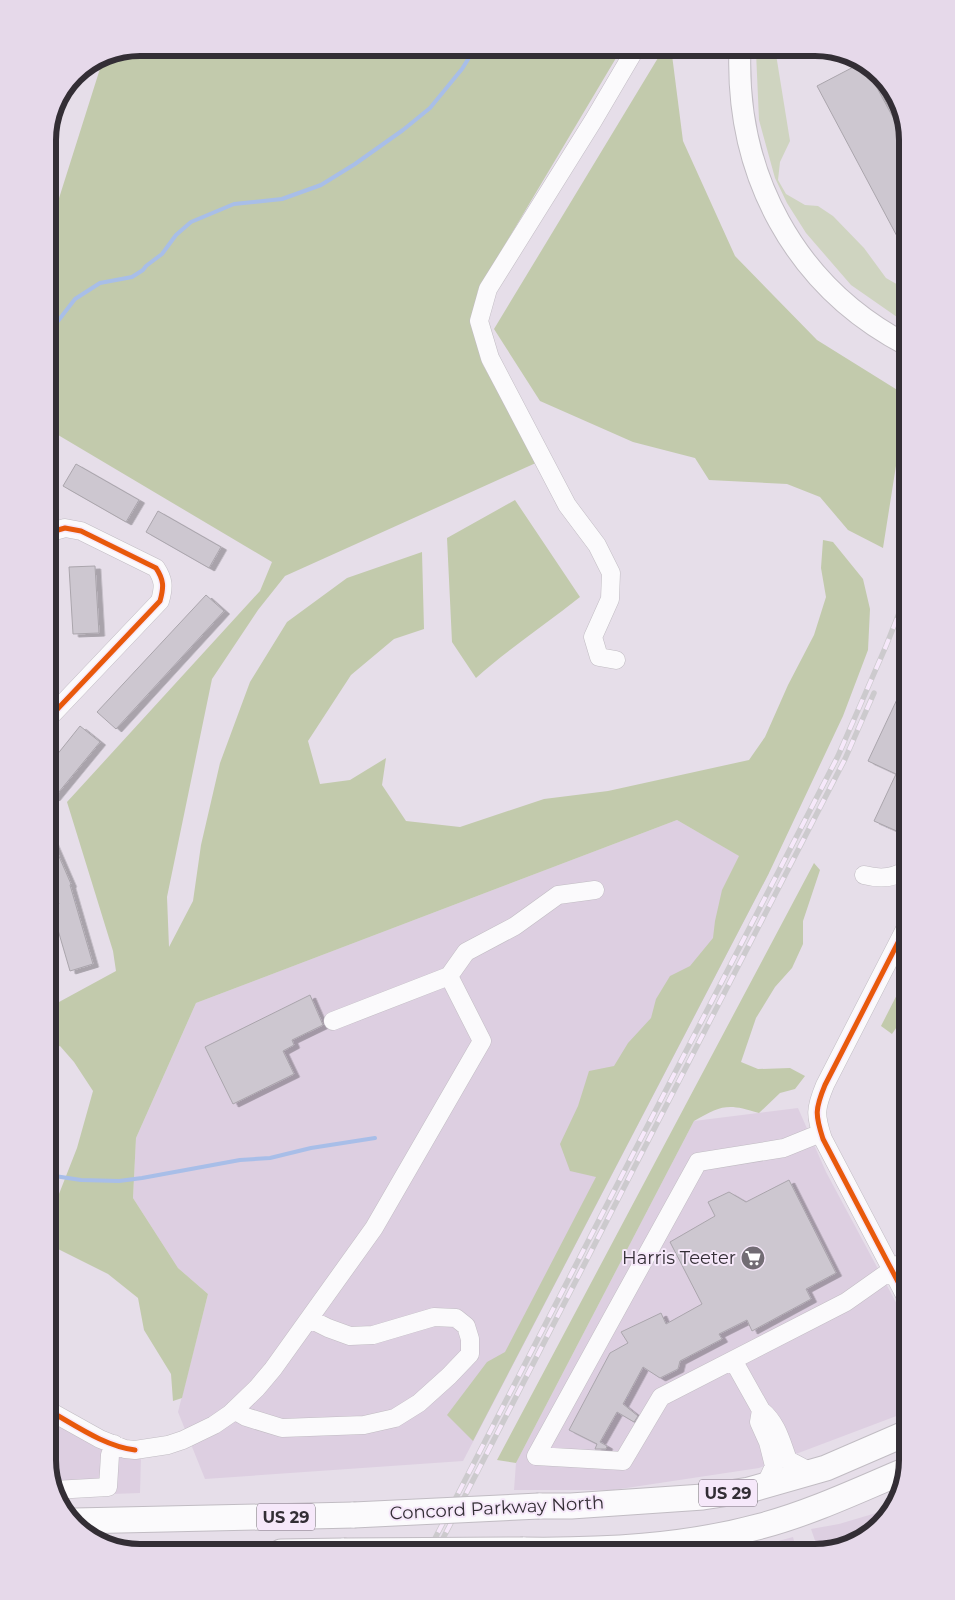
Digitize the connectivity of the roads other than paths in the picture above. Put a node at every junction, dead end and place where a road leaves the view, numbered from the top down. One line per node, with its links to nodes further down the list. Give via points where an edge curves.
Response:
1 (631, 56): 5 (street, via 488,288 479,321 490,358 567,505 597,544 612,573 610,599 593,636 599,657)
2 (740, 56): 3 (main road, via 739,78 746,132 763,190 776,216 794,246 833,293 860,315)
3 (899, 339)
4 (56, 531): 6 (street, via 65,528 81,531 156,568 162,576 164,588 160,601)
5 (616, 660)
6 (56, 711)
7 (864, 875): 8 (street, via 878,879)
8 (899, 875)
9 (595, 890): 11 (street, via 558,895 515,926 466,952)
10 (899, 942): 13 (street, via 818,1102 816,1113)
11 (449, 976): 12 (street); 17 (street, via 482,1041 374,1228)
12 (333, 1021)
13 (821, 1133): 15 (street); 18 (street, via 784,1148 698,1162 536,1456 623,1461 661,1397)
14 (899, 1264): 15 (street)
15 (891, 1269): 16 (street); 18 (street, via 846,1302)
16 (899, 1283)
17 (310, 1319): 19 (street, via 257,1388); 19 (street, via 350,1336 373,1335 434,1317 456,1318 466,1326 470,1354 419,1403 395,1418 364,1426 282,1428)
18 (733, 1360): 20 (street)
19 (234, 1410): 23 (street, via 214,1425 168,1445 135,1450)
20 (761, 1410): 24 (street, via 777,1429 788,1460); 26 (street, via 758,1422 768,1442 774,1466)
21 (56, 1414): 23 (street)
22 (899, 1438): 24 (highway, Concord Parkway North / US 29)
23 (114, 1444): 27 (street, via 110,1454 108,1487)
24 (811, 1472): 26 (highway, Concord Parkway North / US 29)
25 (897, 1474): 29 (highway, US 29, bridge, via 784,1519 719,1536)
26 (765, 1486): 28 (highway, Concord Parkway North / US 29, bridge, via 702,1497 572,1506)
27 (62, 1490)
28 (84, 1522)
29 (657, 1544)

